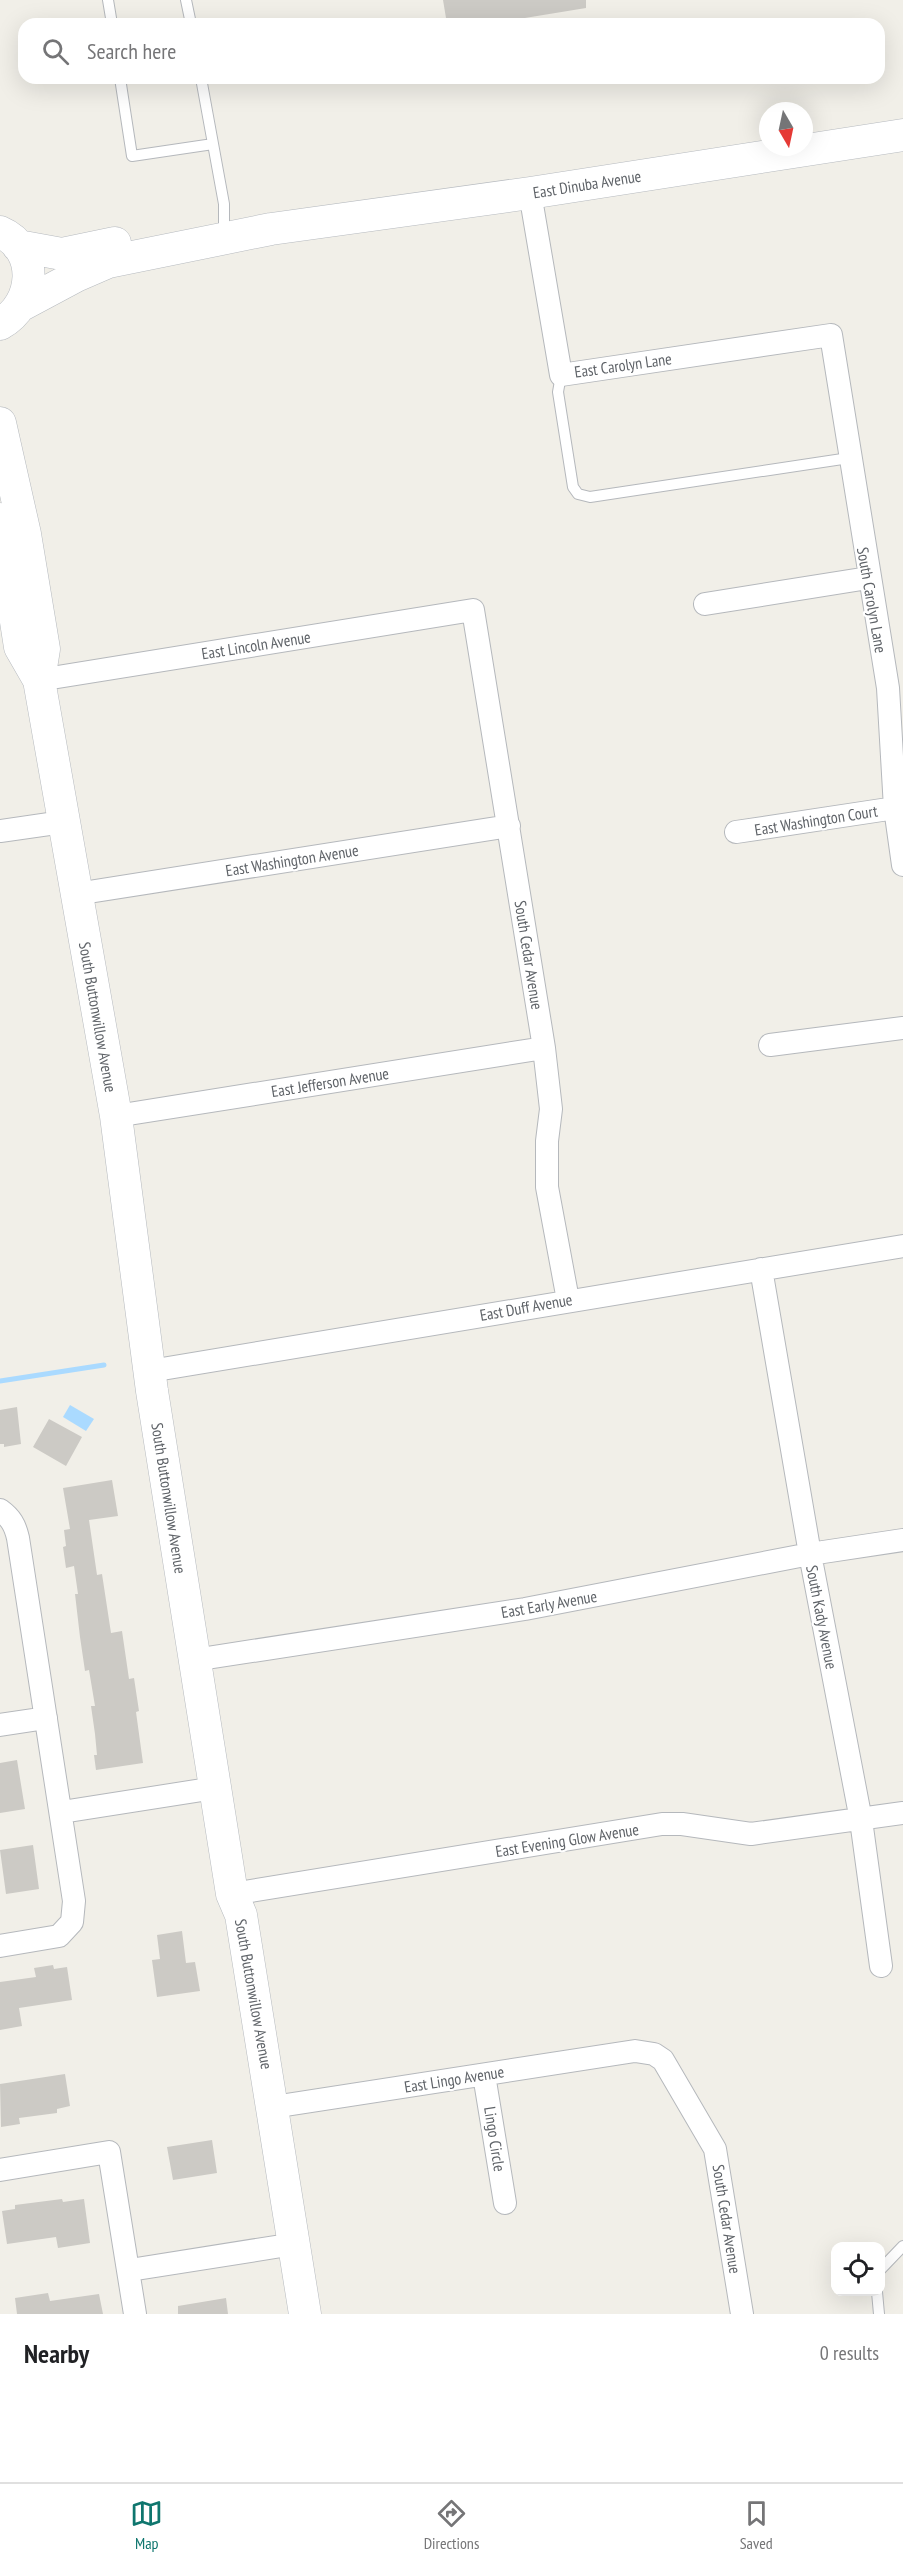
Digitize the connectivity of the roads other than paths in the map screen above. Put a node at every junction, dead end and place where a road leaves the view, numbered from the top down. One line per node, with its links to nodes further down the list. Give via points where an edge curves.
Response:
1 (108, 0): 3 (lane)
2 (186, 0): 4 (lane)
3 (111, 18)
4 (190, 18)
5 (121, 84): 8 (lane, via 132,156)
6 (202, 84): 8 (lane)
7 (903, 135): 9 (street, East Dinuba Avenue)
8 (213, 144): 11 (lane, via 224,204)
9 (530, 193): 10 (street, East Dinuba Avenue); 15 (street, East Carolyn Lane)
10 (271, 229): 11 (street, East Dinuba Avenue); 13 (street, East Dinuba Avenue, via 108,262 78,275)
11 (224, 232): 12 (street, East Dinuba Avenue, via 124,241 63,254)
12 (9, 239): 13 (street, via 23,253 29,275 26,295)
13 (6, 321)
14 (831, 335): 15 (street, East Carolyn Lane); 17 (street, South Carolyn Lane)
15 (561, 375): 17 (lane, via 558,392 573,486 578,494 590,497)
16 (0, 423): 22 (street, South Buttonwillow Avenue, via 25,534 44,649)
17 (849, 458): 19 (street, South Carolyn Lane)
18 (0, 519): 22 (street, South Buttonwillow Avenue, via 20,647)
19 (868, 578): 20 (street); 23 (street, South Carolyn Lane, via 888,688)
20 (705, 604)
21 (473, 610): 22 (street, East Lincoln Avenue); 25 (street, South Cedar Avenue)
22 (39, 680): 24 (street, South Buttonwillow Avenue)
23 (895, 808): 27 (street, East Washington Court); 28 (street, South Carolyn Lane)
24 (63, 822): 26 (street); 29 (street, South Buttonwillow Avenue)
25 (509, 826): 29 (street, East Washington Avenue); 32 (street, South Cedar Avenue)
26 (0, 831)
27 (736, 832)
28 (903, 866)
29 (76, 894): 33 (street, South Buttonwillow Avenue)
30 (903, 1028): 31 (street)
31 (770, 1045)
32 (544, 1048): 33 (street, East Jefferson Avenue); 36 (street, South Cedar Avenue, via 551,1109 548,1187)
33 (116, 1116): 37 (street, South Buttonwillow Avenue)
34 (903, 1246): 35 (street, East Duff Avenue)
35 (761, 1269): 36 (street, East Duff Avenue); 40 (street, South Kady Avenue)
36 (568, 1300): 37 (street, East Duff Avenue)
37 (150, 1371): 41 (street, South Buttonwillow Avenue)
38 (0, 1510): 42 (street, via 15,1525 18,1538)
39 (903, 1540): 40 (street, East Early Avenue)
40 (810, 1554): 41 (street, East Early Avenue, via 525,1609); 47 (street, South Kady Avenue)
41 (194, 1660): 44 (street, South Buttonwillow Avenue)
42 (46, 1718): 43 (street); 45 (street)
43 (0, 1725)
44 (215, 1788): 45 (street); 48 (street, South Buttonwillow Avenue)
45 (62, 1812): 49 (street, via 74,1901 72,1922 59,1936)
46 (903, 1813): 47 (street, East Evening Glow Avenue)
47 (861, 1820): 48 (street, East Evening Glow Avenue, via 751,1834 662,1824); 50 (street, South Kady Avenue)
48 (232, 1894): 53 (street, South Buttonwillow Avenue, via 242,1915)
49 (0, 1946)
50 (881, 1966)
51 (635, 2051): 52 (street, East Lingo Avenue); 63 (street, South Cedar Avenue, via 663,2060 715,2149)
52 (484, 2075): 53 (street, East Lingo Avenue); 55 (street, Lingo Circle)
53 (273, 2107): 56 (street, South Buttonwillow Avenue)
54 (0, 2170): 59 (street, via 109,2152)
55 (505, 2203)
56 (294, 2244): 59 (street); 62 (street, South Buttonwillow Avenue)
57 (903, 2246): 58 (lane)
58 (885, 2265)
59 (130, 2270): 61 (street)
60 (877, 2296): 64 (lane)
61 (135, 2314)
62 (304, 2314)
63 (742, 2314)
64 (879, 2314)

